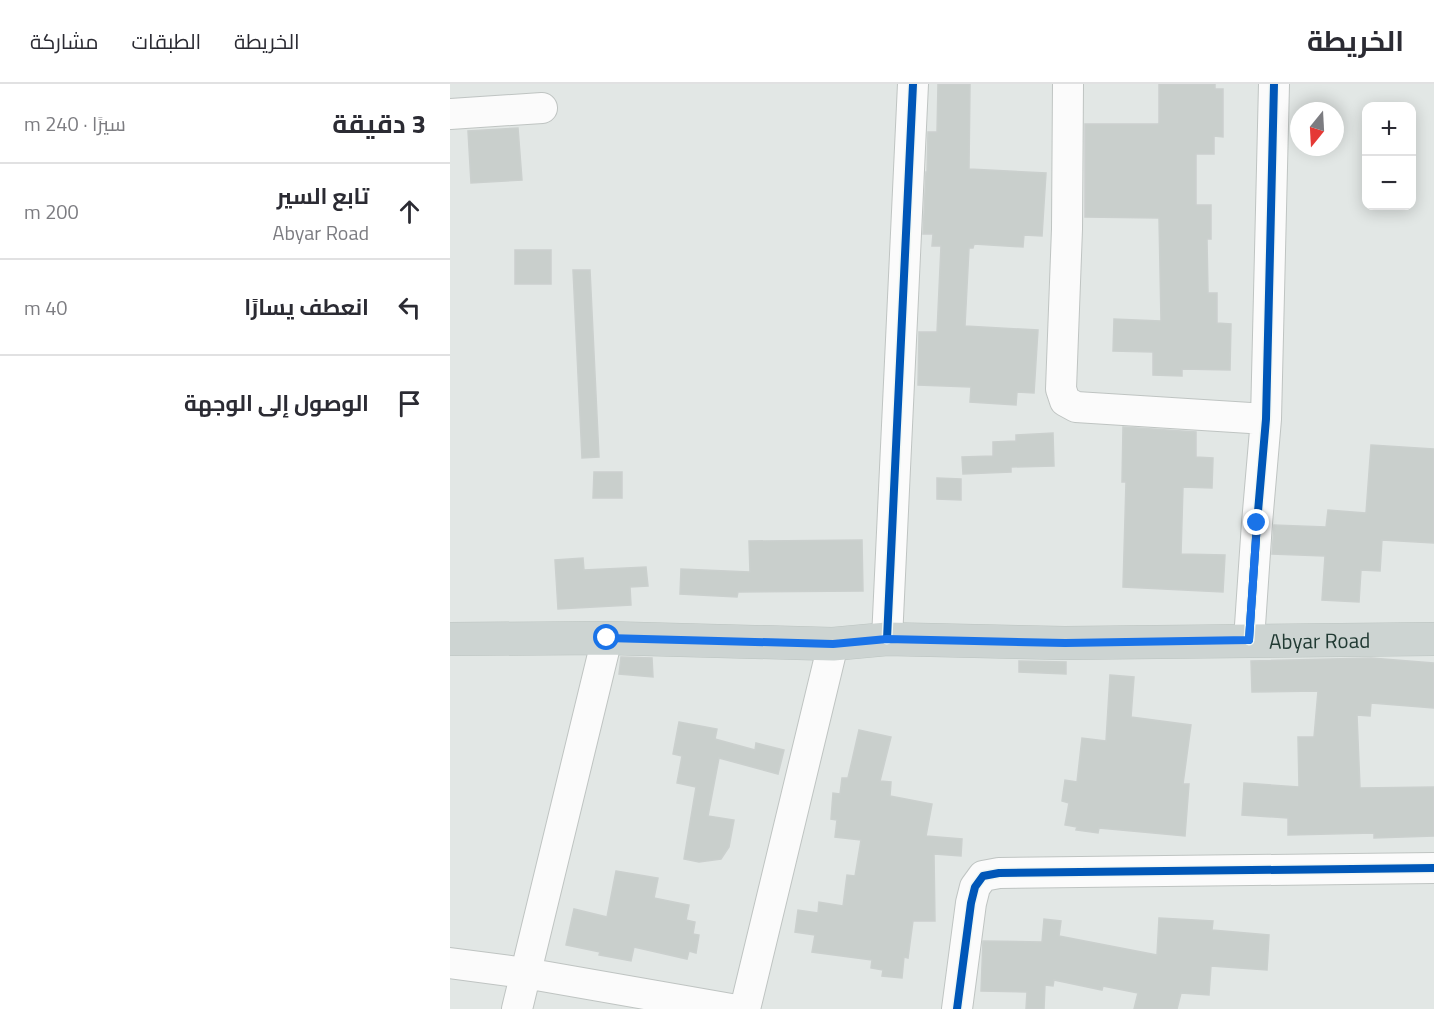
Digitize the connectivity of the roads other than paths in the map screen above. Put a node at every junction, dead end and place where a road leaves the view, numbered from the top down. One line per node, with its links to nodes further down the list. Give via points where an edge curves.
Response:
1 (913, 84): 9 (street)
2 (1068, 84): 6 (street, via 1061,389 1065,401 1076,407)
3 (1274, 84): 6 (street)
4 (542, 108): 5 (street)
5 (450, 114)
6 (1266, 419): 11 (street)
7 (607, 638): 8 (main road, Abyar Road); 12 (main road, Abyar Road); 15 (street)
8 (450, 639)
9 (887, 639): 11 (main road, Abyar Road, via 1065,643); 12 (main road, Abyar Road)
10 (1434, 639): 11 (main road, Abyar Road)
11 (1249, 640)
12 (833, 644): 18 (street)
13 (1434, 868): 19 (street, via 982,876 971,903)
14 (450, 963): 15 (street)
15 (525, 973): 16 (street); 17 (street)
16 (517, 1009)
17 (731, 1009)
18 (744, 1009)
19 (957, 1009)

